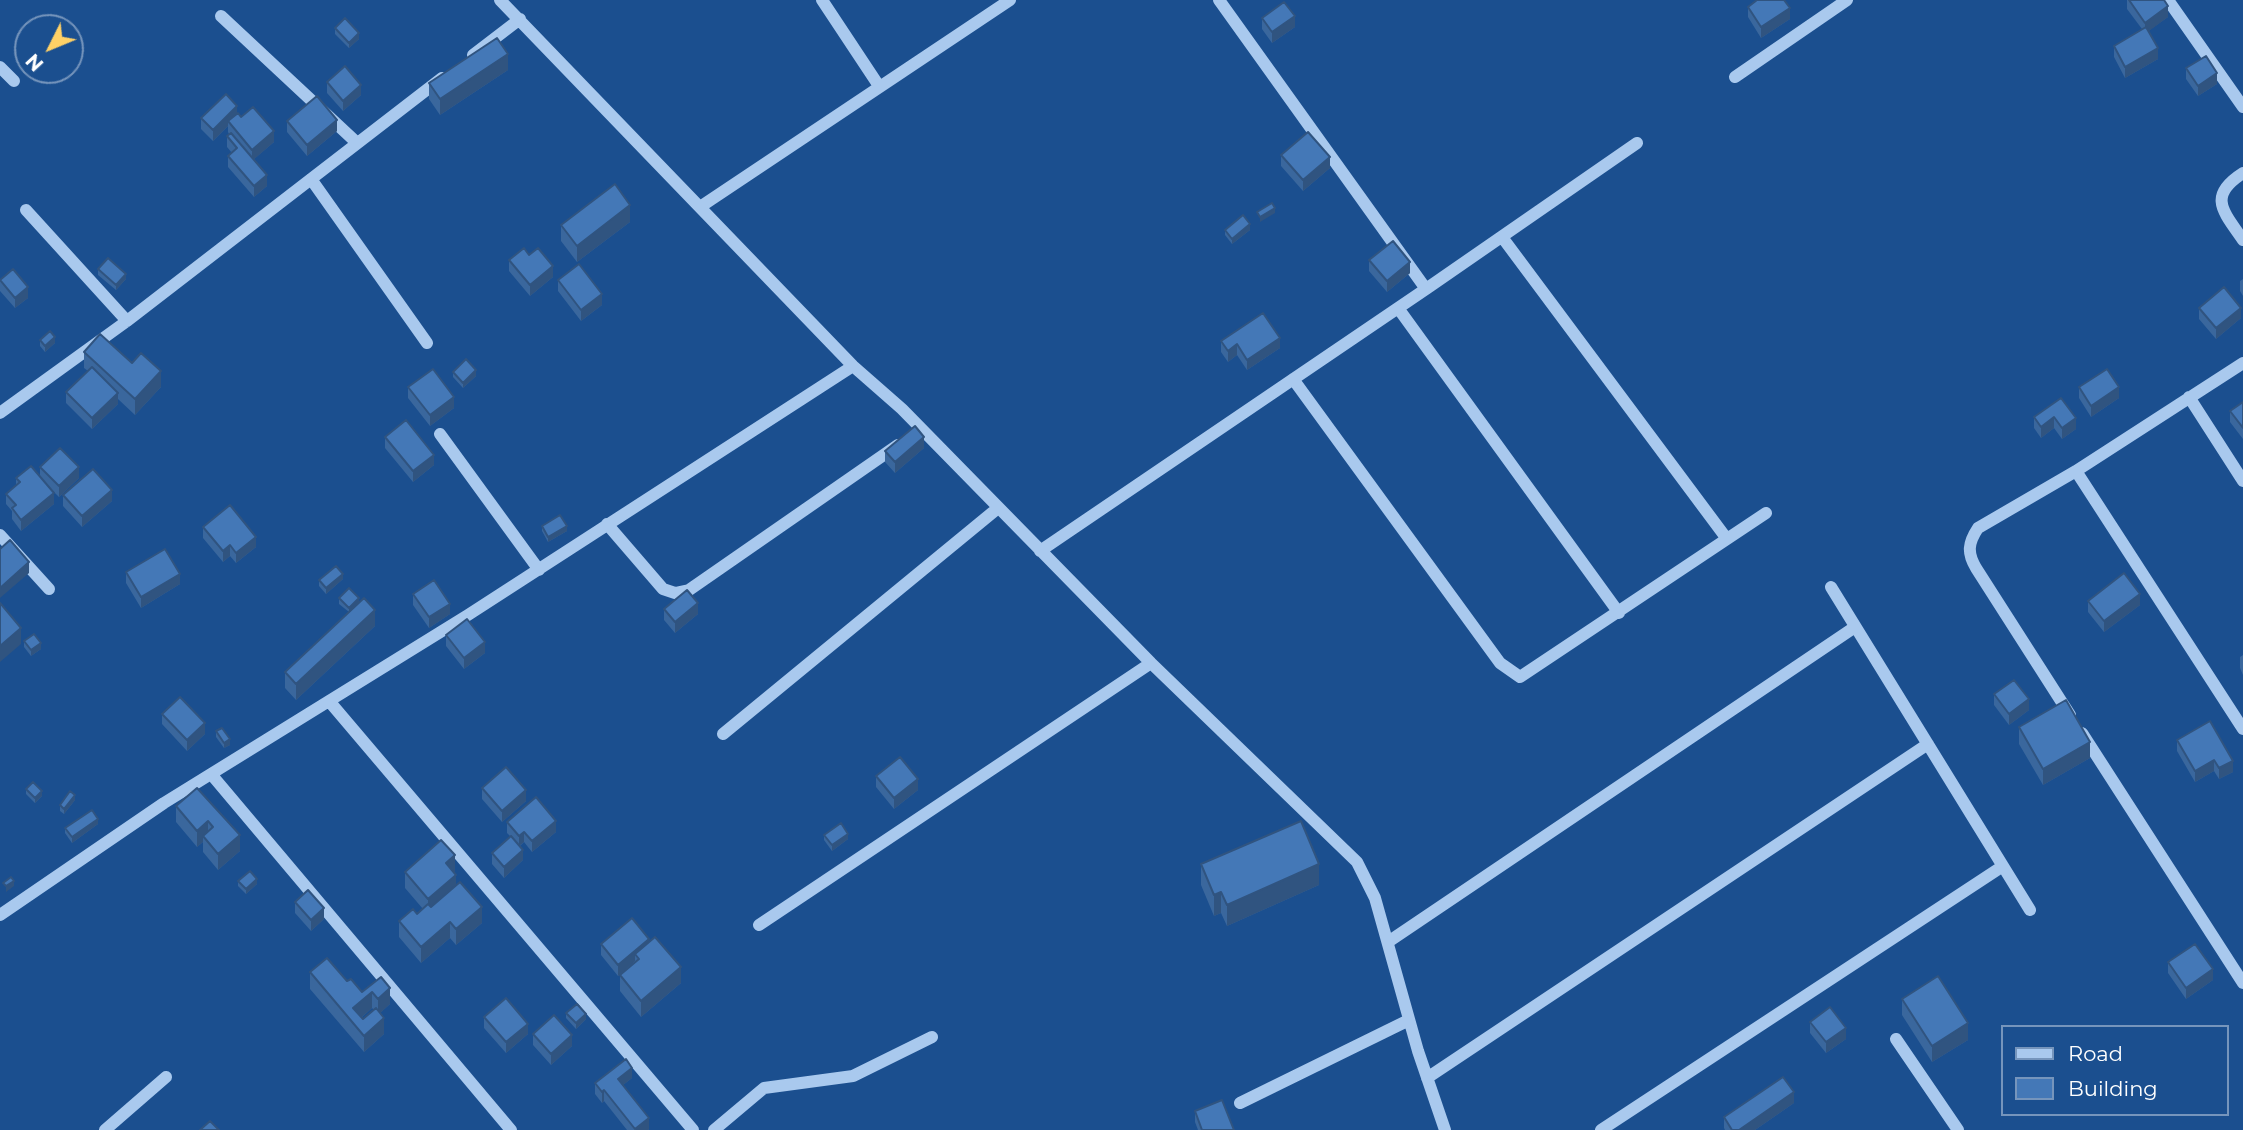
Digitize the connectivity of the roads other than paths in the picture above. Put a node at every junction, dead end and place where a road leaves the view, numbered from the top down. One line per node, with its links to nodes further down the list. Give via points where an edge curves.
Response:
1 (500, 0): 8 (street)
2 (822, 0): 12 (street)
3 (1010, 0): 12 (street)
4 (1219, 0): 22 (street)
5 (1847, 0): 10 (street)
6 (2168, 0): 13 (street)
7 (221, 16): 14 (street)
8 (520, 19): 14 (street); 18 (street)
9 (0, 67): 11 (street)
10 (1735, 77)
11 (14, 81)
12 (879, 86): 18 (street)
13 (2243, 107)
14 (356, 142): 17 (street)
15 (1637, 143): 20 (street)
16 (2243, 173): 21 (street, via 2226,184 2221,194 2222,206)
17 (311, 179): 24 (street); 25 (street)
18 (700, 208): 27 (street)
19 (26, 210): 24 (street)
20 (1502, 237): 22 (street); 39 (street)
21 (2243, 240)
22 (1426, 289): 23 (street)
23 (1398, 308): 28 (street); 44 (street)
24 (127, 321): 30 (street)
25 (428, 344)
26 (2243, 362): 29 (street)
27 (853, 366): 31 (street); 37 (street)
28 (1293, 379): 40 (street); 44 (street, via 1511,674 1529,674)
29 (2189, 397): 33 (street); 34 (street)
30 (0, 412)
31 (922, 429): 35 (street); 37 (street, via 689,590 675,593 663,589)
32 (440, 434): 41 (street)
33 (2076, 471): 48 (street); 57 (street, via 1978,528 1971,538 1970,557)
34 (2243, 481)
35 (998, 508): 40 (street); 49 (street)
36 (1766, 513): 39 (street)
37 (607, 524): 41 (street)
38 (0, 536): 43 (street)
39 (1727, 539): 44 (street)
40 (1040, 551): 46 (street)
41 (539, 570): 47 (street)
42 (1831, 587): 45 (street)
43 (49, 589)
44 (1619, 612)
45 (1856, 626): 50 (street); 56 (street)
46 (1151, 663): 55 (street); 56 (street, via 1357,862 1367,878)
47 (329, 701): 51 (street); 66 (street)
48 (2243, 729)
49 (723, 734)
50 (1928, 744): 52 (street); 62 (street)
51 (211, 774): 54 (street); 65 (street)
52 (2003, 866): 53 (street); 69 (street)
53 (2030, 909)
54 (0, 915)
55 (759, 925)
56 (1388, 942): 58 (street)
57 (2243, 983)
58 (1409, 1020): 62 (street); 63 (street)
59 (932, 1037): 67 (street, via 853,1076 764,1088)
60 (1896, 1040): 70 (street)
61 (166, 1077): 64 (street)
62 (1427, 1077): 68 (street)
63 (1240, 1103)
64 (105, 1130)
65 (511, 1130)
66 (694, 1130)
67 (714, 1130)
68 (1445, 1130)
69 (1601, 1130)
70 (1958, 1130)

